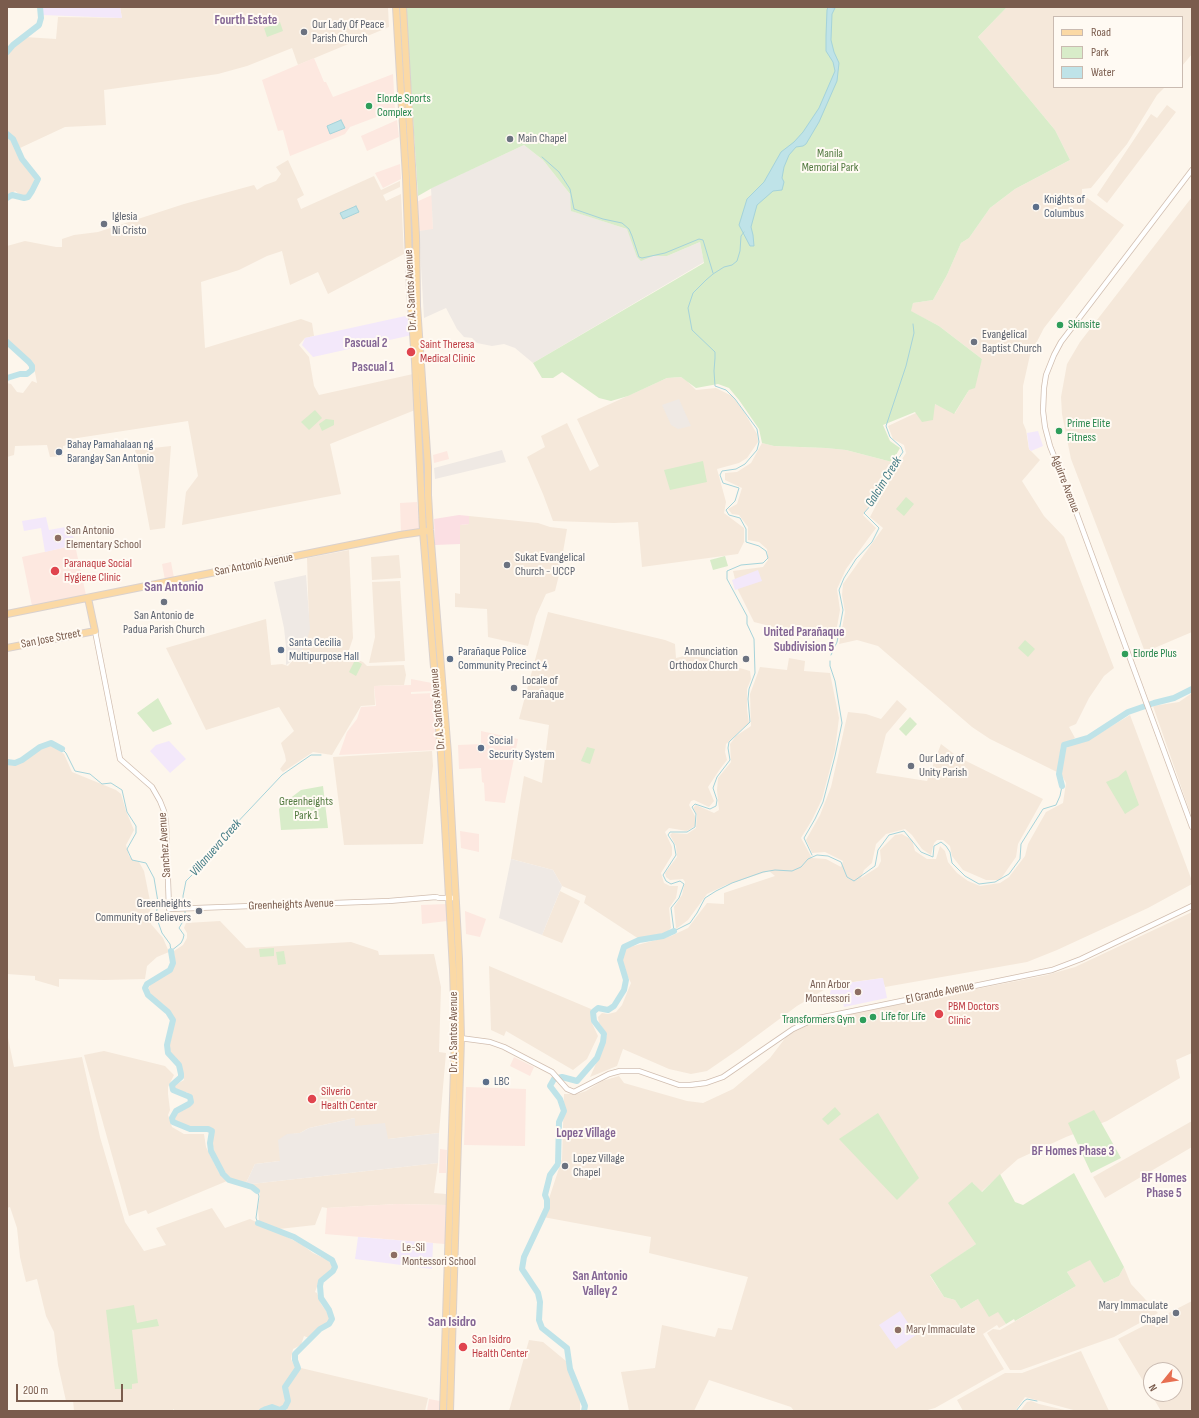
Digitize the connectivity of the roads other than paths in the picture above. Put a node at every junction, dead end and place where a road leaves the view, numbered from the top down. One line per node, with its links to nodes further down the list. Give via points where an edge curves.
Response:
1 (396, 7): 4 (main road, Dr. A. Santos Avenue)
2 (403, 7): 4 (main road, Dr. A. Santos Avenue, via 416,236)
3 (1192, 170): 10 (street, Aguirre Avenue, via 1061,342 1049,366 1044,388 1043,411 1047,436)
4 (413, 290): 5 (main road, Dr. A. Santos Avenue)
5 (426, 531): 6 (main road, San Antonio Avenue); 11 (main road, Dr. A. Santos Avenue, via 448,746)
6 (88, 598): 7 (main road, San Antonio Avenue); 8 (main road)
7 (7, 614)
8 (95, 631): 9 (main road, San Jose Street); 13 (street, Sanchez Avenue, via 120,759 152,787 164,811)
9 (7, 648)
10 (1192, 827)
11 (453, 898): 13 (street, Greenheights Avenue); 14 (main road, Dr. A. Santos Avenue)
12 (1192, 906): 14 (street, El Grande Avenue, via 1081,959 1052,970 810,1021 793,1029 732,1072 713,1082 697,1085 679,1085 628,1070 614,1073 574,1092 552,1072 496,1044)
13 (169, 909)
14 (458, 1038): 15 (main road, Dr. A. Santos Avenue)
15 (455, 1142): 16 (main road, Dr. A. Santos Avenue); 17 (main road, Dr. A. Santos Avenue)
16 (443, 1411)
17 (450, 1411)

